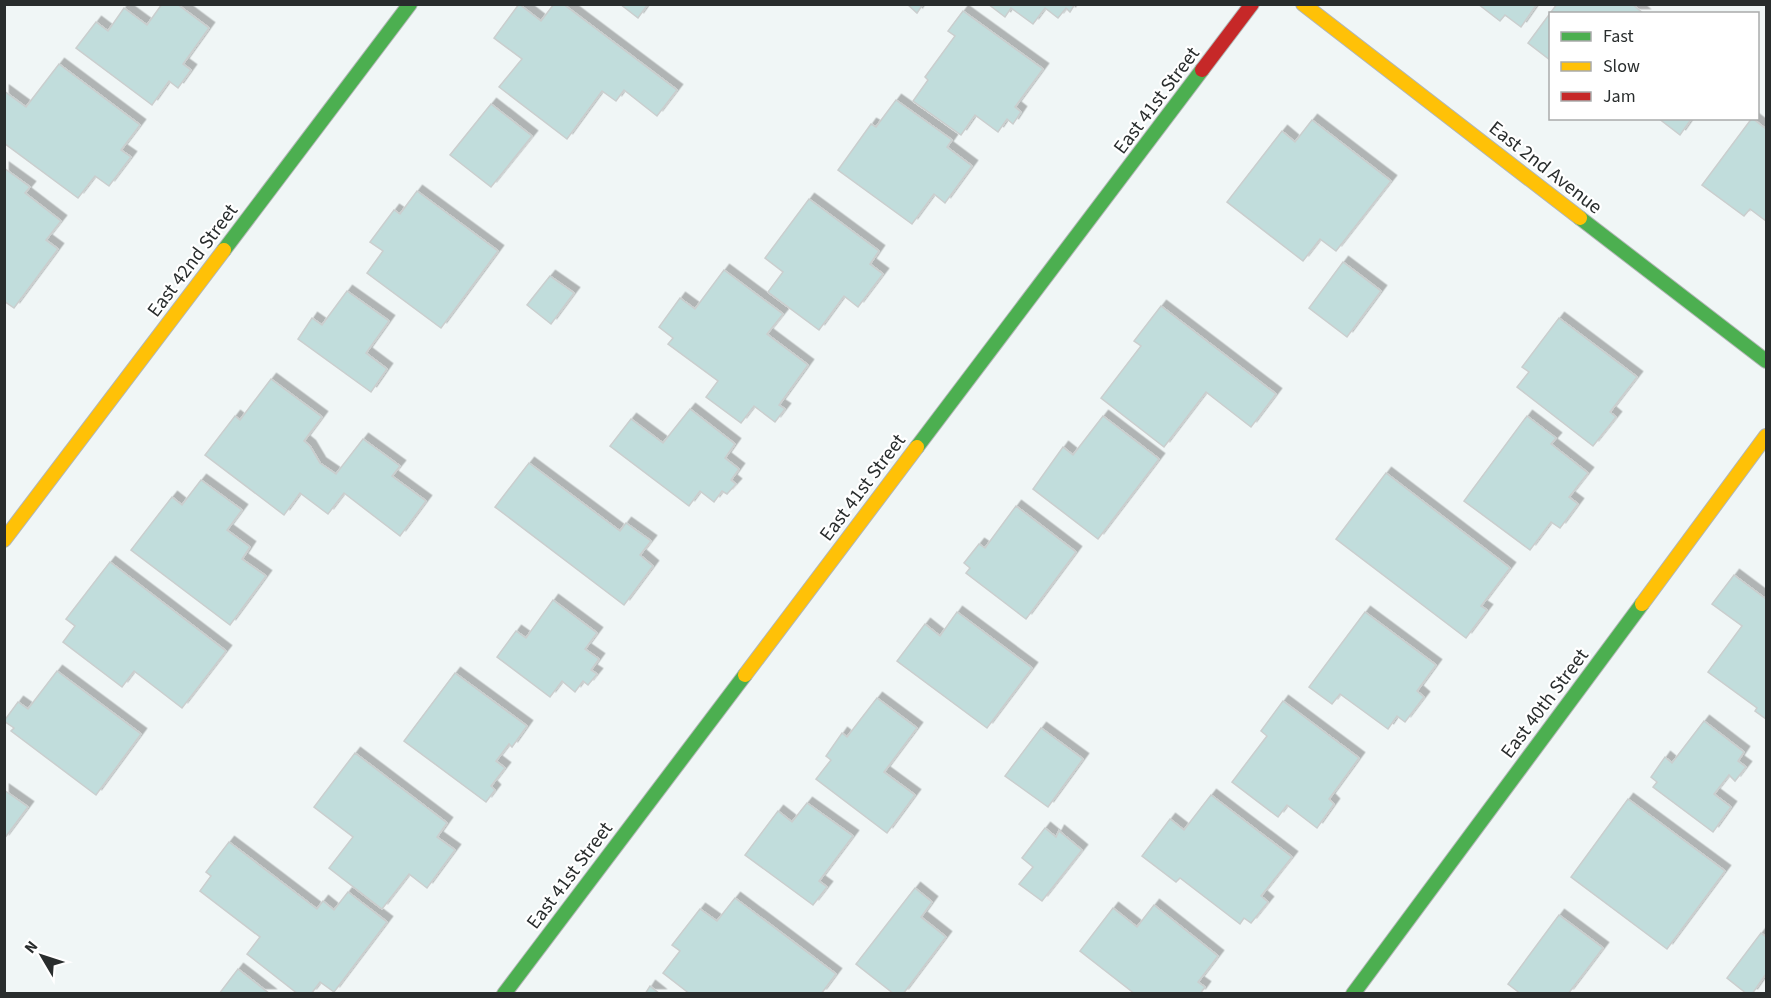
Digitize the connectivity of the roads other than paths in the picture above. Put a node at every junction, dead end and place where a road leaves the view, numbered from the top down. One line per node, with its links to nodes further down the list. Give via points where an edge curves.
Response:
1 (410, 4): 6 (street, East 42nd Street)
2 (1252, 4): 7 (street, East 41st Street)
3 (1303, 4): 4 (street, East 2nd Avenue)
4 (1767, 361)
5 (1767, 436): 8 (street, East 40th Street)
6 (4, 540)
7 (504, 993)
8 (1353, 993)

